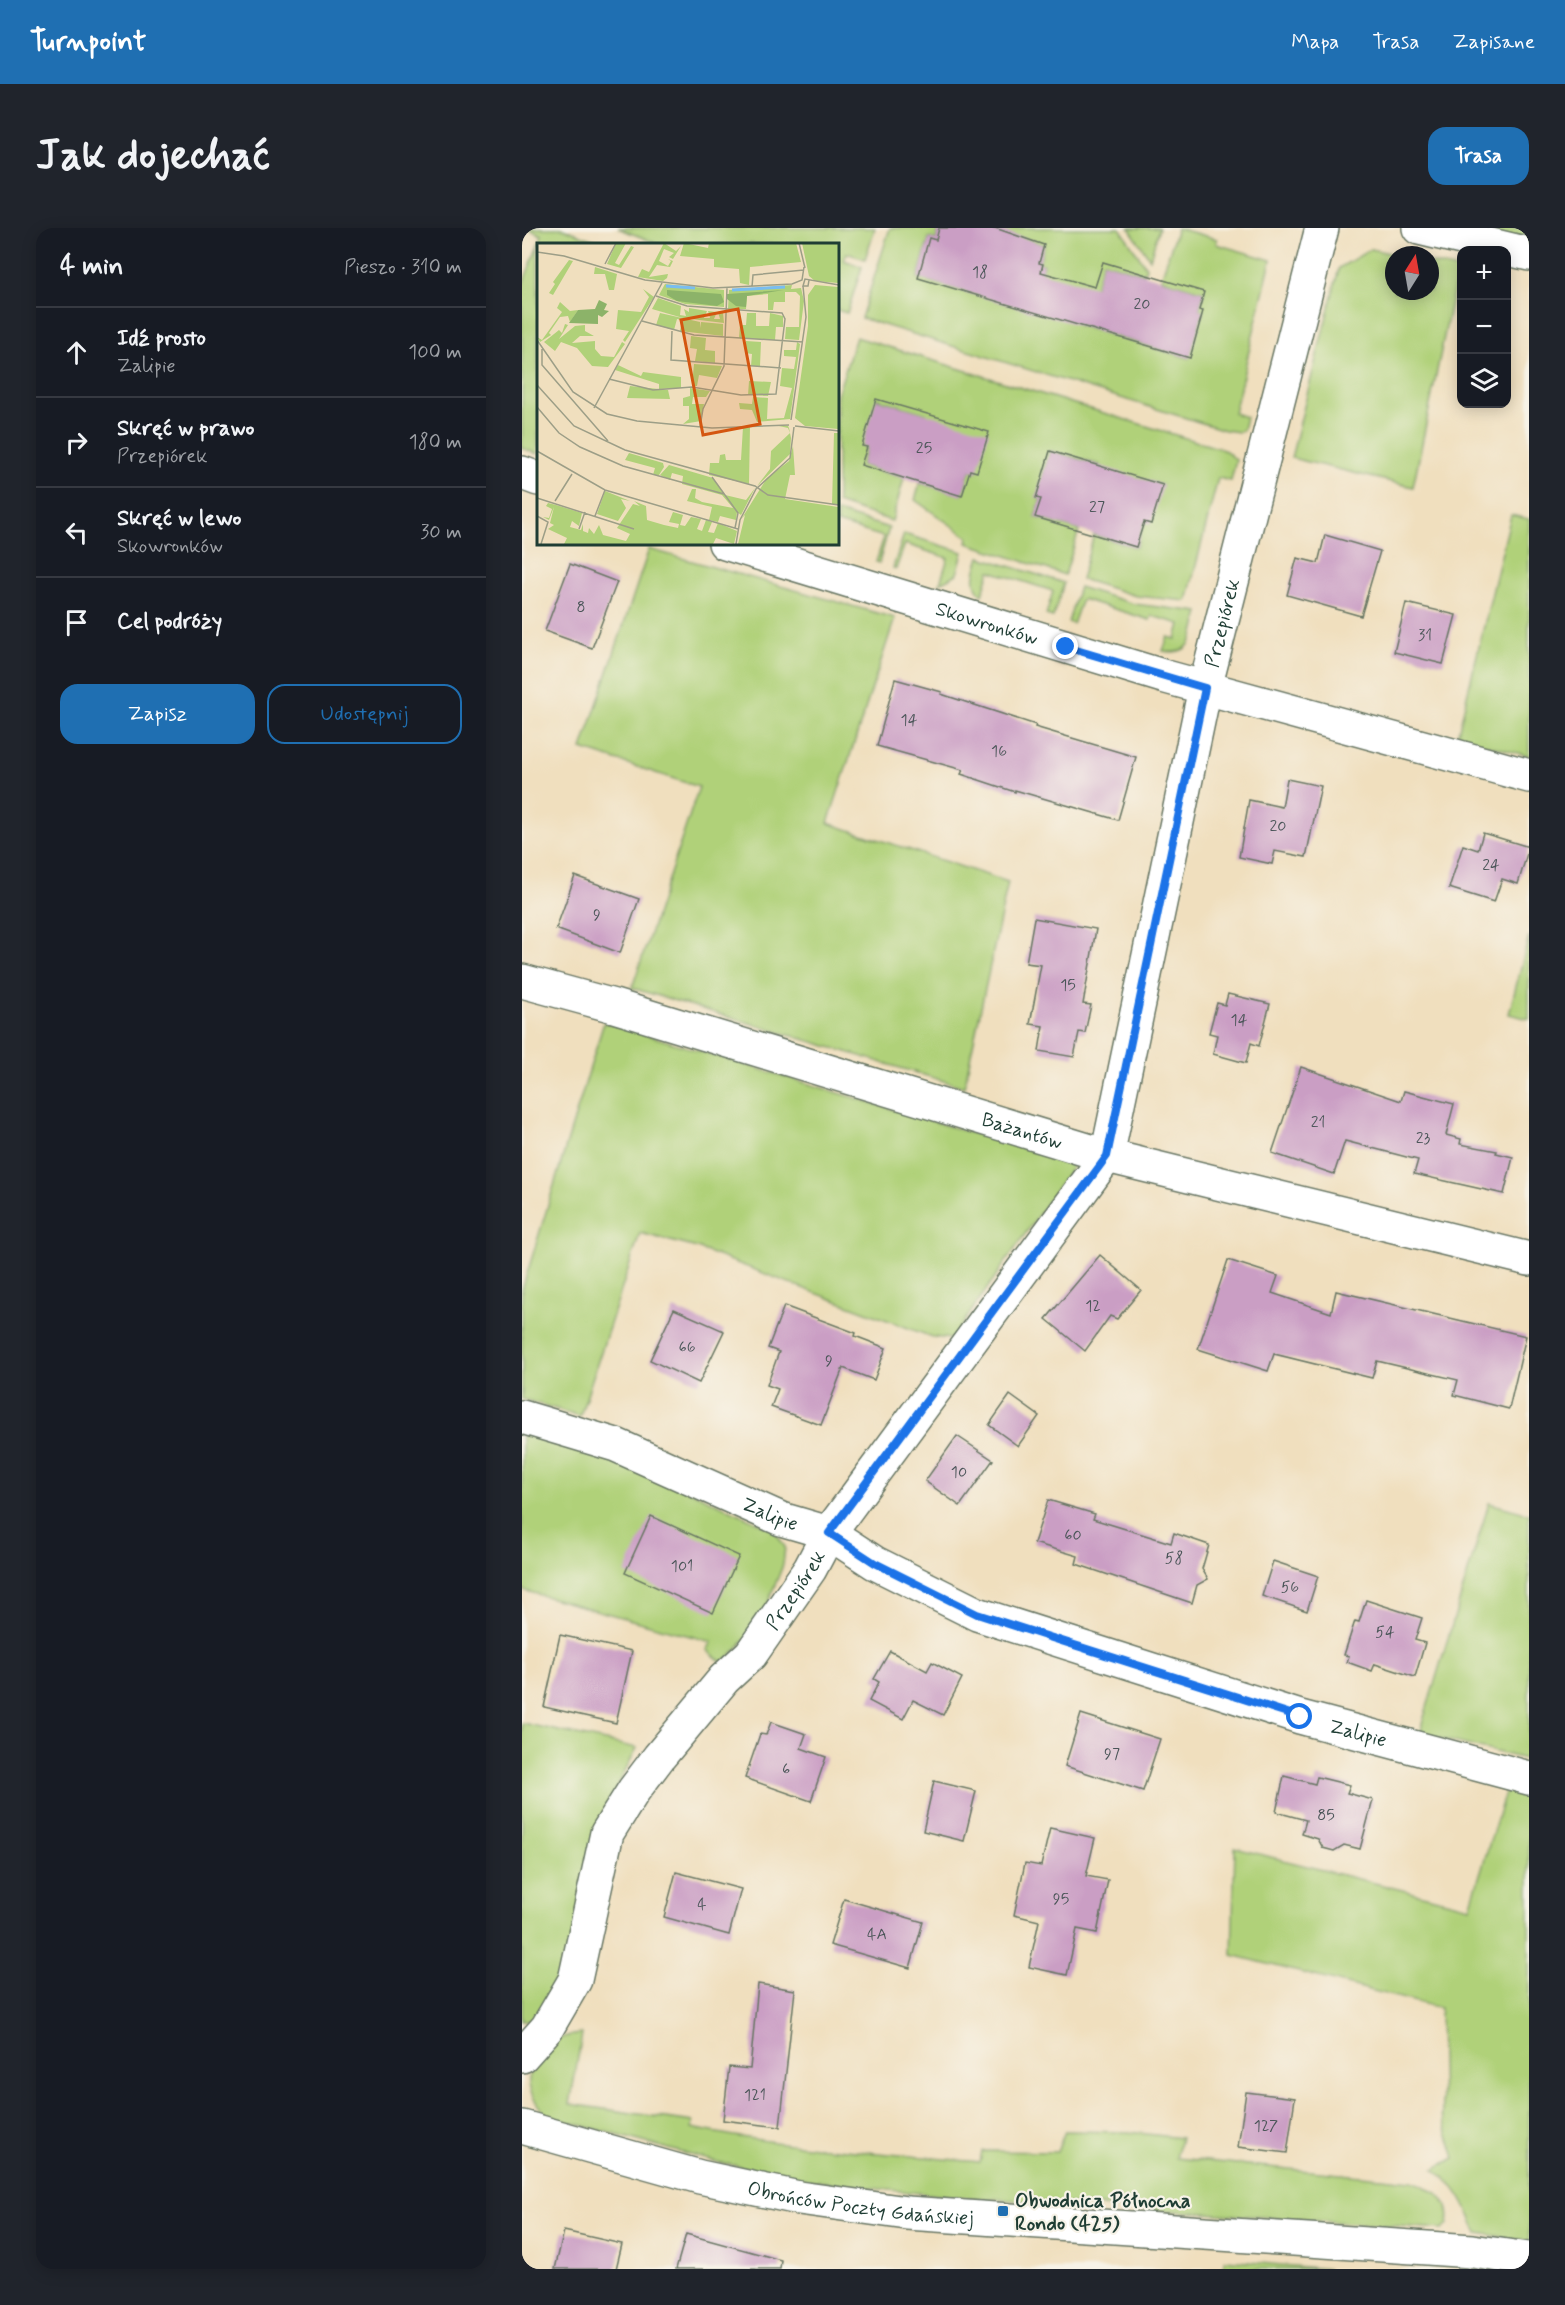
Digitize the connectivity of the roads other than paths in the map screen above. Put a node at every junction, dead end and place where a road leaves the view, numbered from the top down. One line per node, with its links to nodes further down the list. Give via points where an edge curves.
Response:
1 (1322, 228): 7 (street, Przepiórek)
2 (1419, 228): 3 (street)
3 (1529, 254)
4 (522, 473): 5 (street)
5 (537, 479)
6 (728, 544): 7 (street, Skowronków)
7 (1205, 688): 8 (street, Skowronków); 10 (street, Przepiórek)
8 (1529, 776)
9 (522, 981): 10 (street, Bażantów)
10 (1107, 1156): 11 (street, Bażantów); 13 (street, Przepiórek)
11 (1529, 1259)
12 (522, 1417): 13 (street, Zalipie, via 616,1445 781,1519)
13 (829, 1533): 14 (street, Zalipie, via 875,1563 977,1614 1300,1717); 15 (street, Przepiórek, via 810,1569 752,1654 724,1679 659,1758 607,1833 575,1980 546,2028)
14 (1529, 1778)
15 (522, 2056)
16 (522, 2127): 17 (street, Obrońców Poczty Gdańskiej, via 700,2177 799,2198 907,2213 1472,2251)
17 (1529, 2259)

